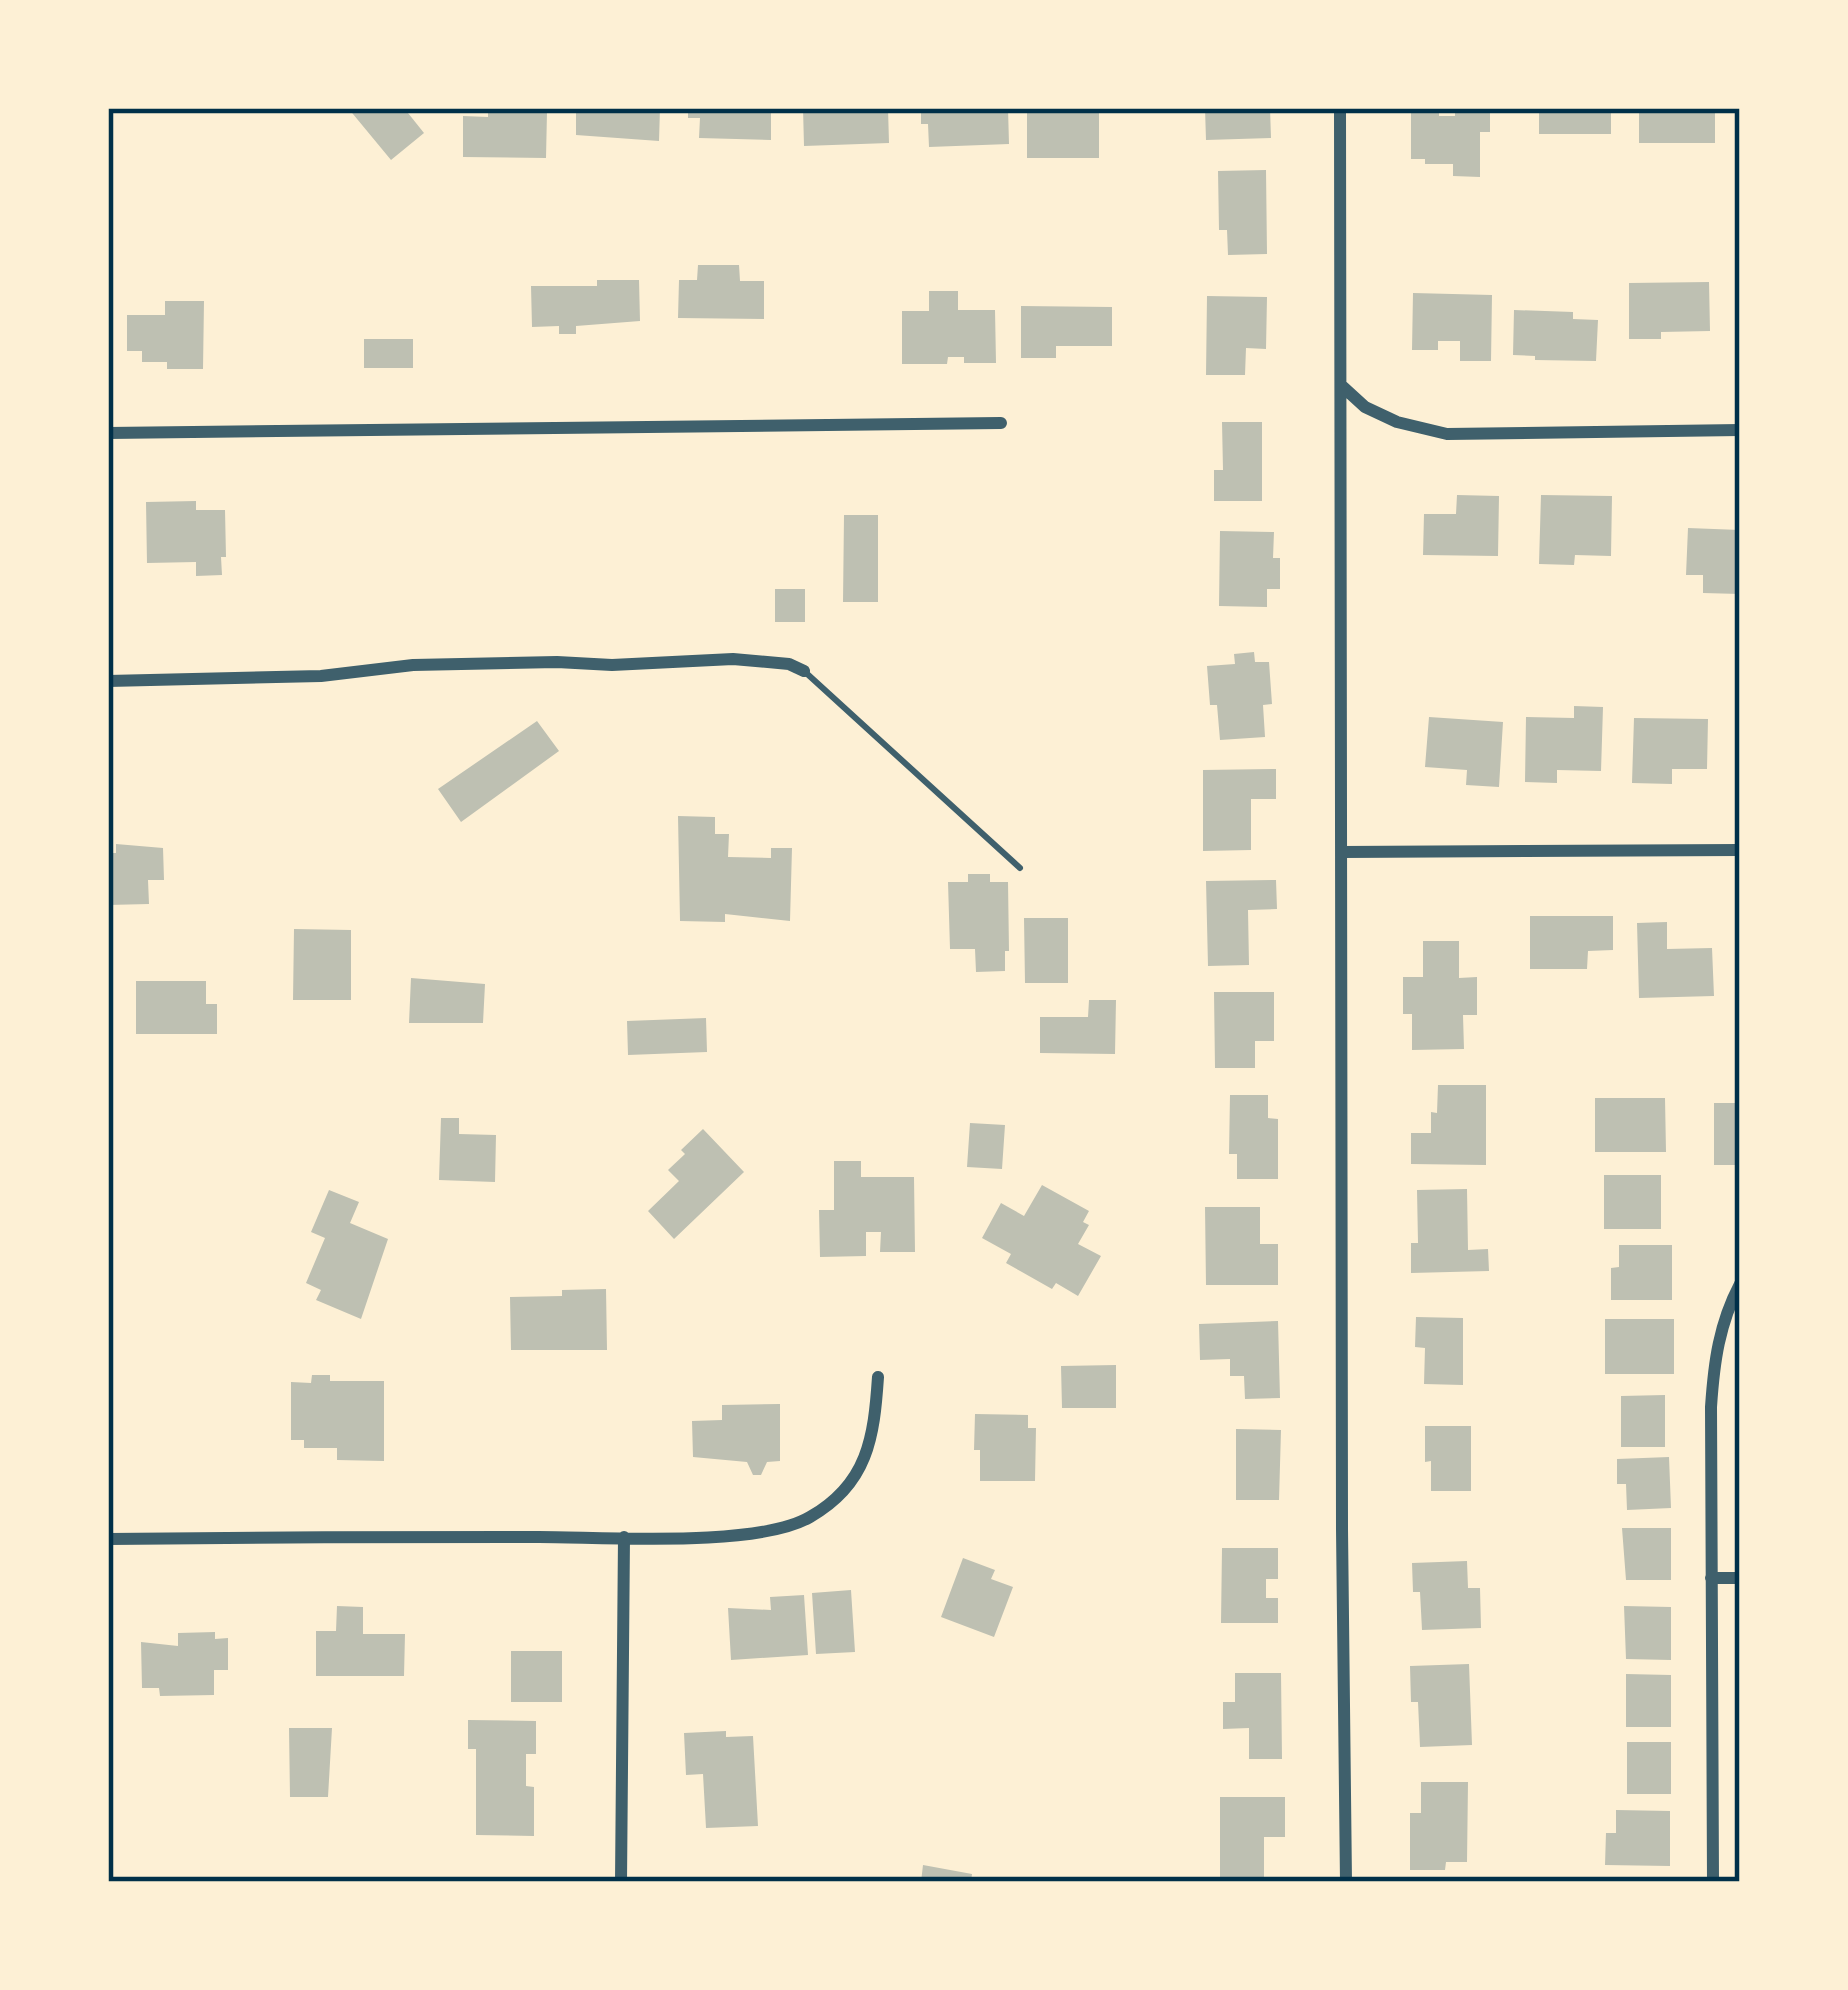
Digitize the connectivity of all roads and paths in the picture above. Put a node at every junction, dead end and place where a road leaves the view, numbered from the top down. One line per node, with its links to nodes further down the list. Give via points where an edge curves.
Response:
1 (1340, 108): 2 (street)
2 (1342, 386): 4 (street, via 1397,422 1447,434); 9 (street)
3 (1001, 423): 5 (street)
4 (1740, 430)
5 (108, 433)
6 (804, 671): 7 (street, via 734,659); 10 (lane)
7 (108, 681)
8 (1740, 850): 9 (street)
9 (1342, 852): 18 (street)
10 (1020, 868)
11 (1740, 1284): 15 (street, via 1714,1363)
12 (878, 1377): 13 (street, via 874,1432 859,1472 812,1516 757,1534)
13 (624, 1537): 14 (street); 17 (street)
14 (108, 1539)
15 (1711, 1578): 16 (street); 19 (street)
16 (1740, 1578)
17 (621, 1882)
18 (1346, 1882)
19 (1713, 1882)

